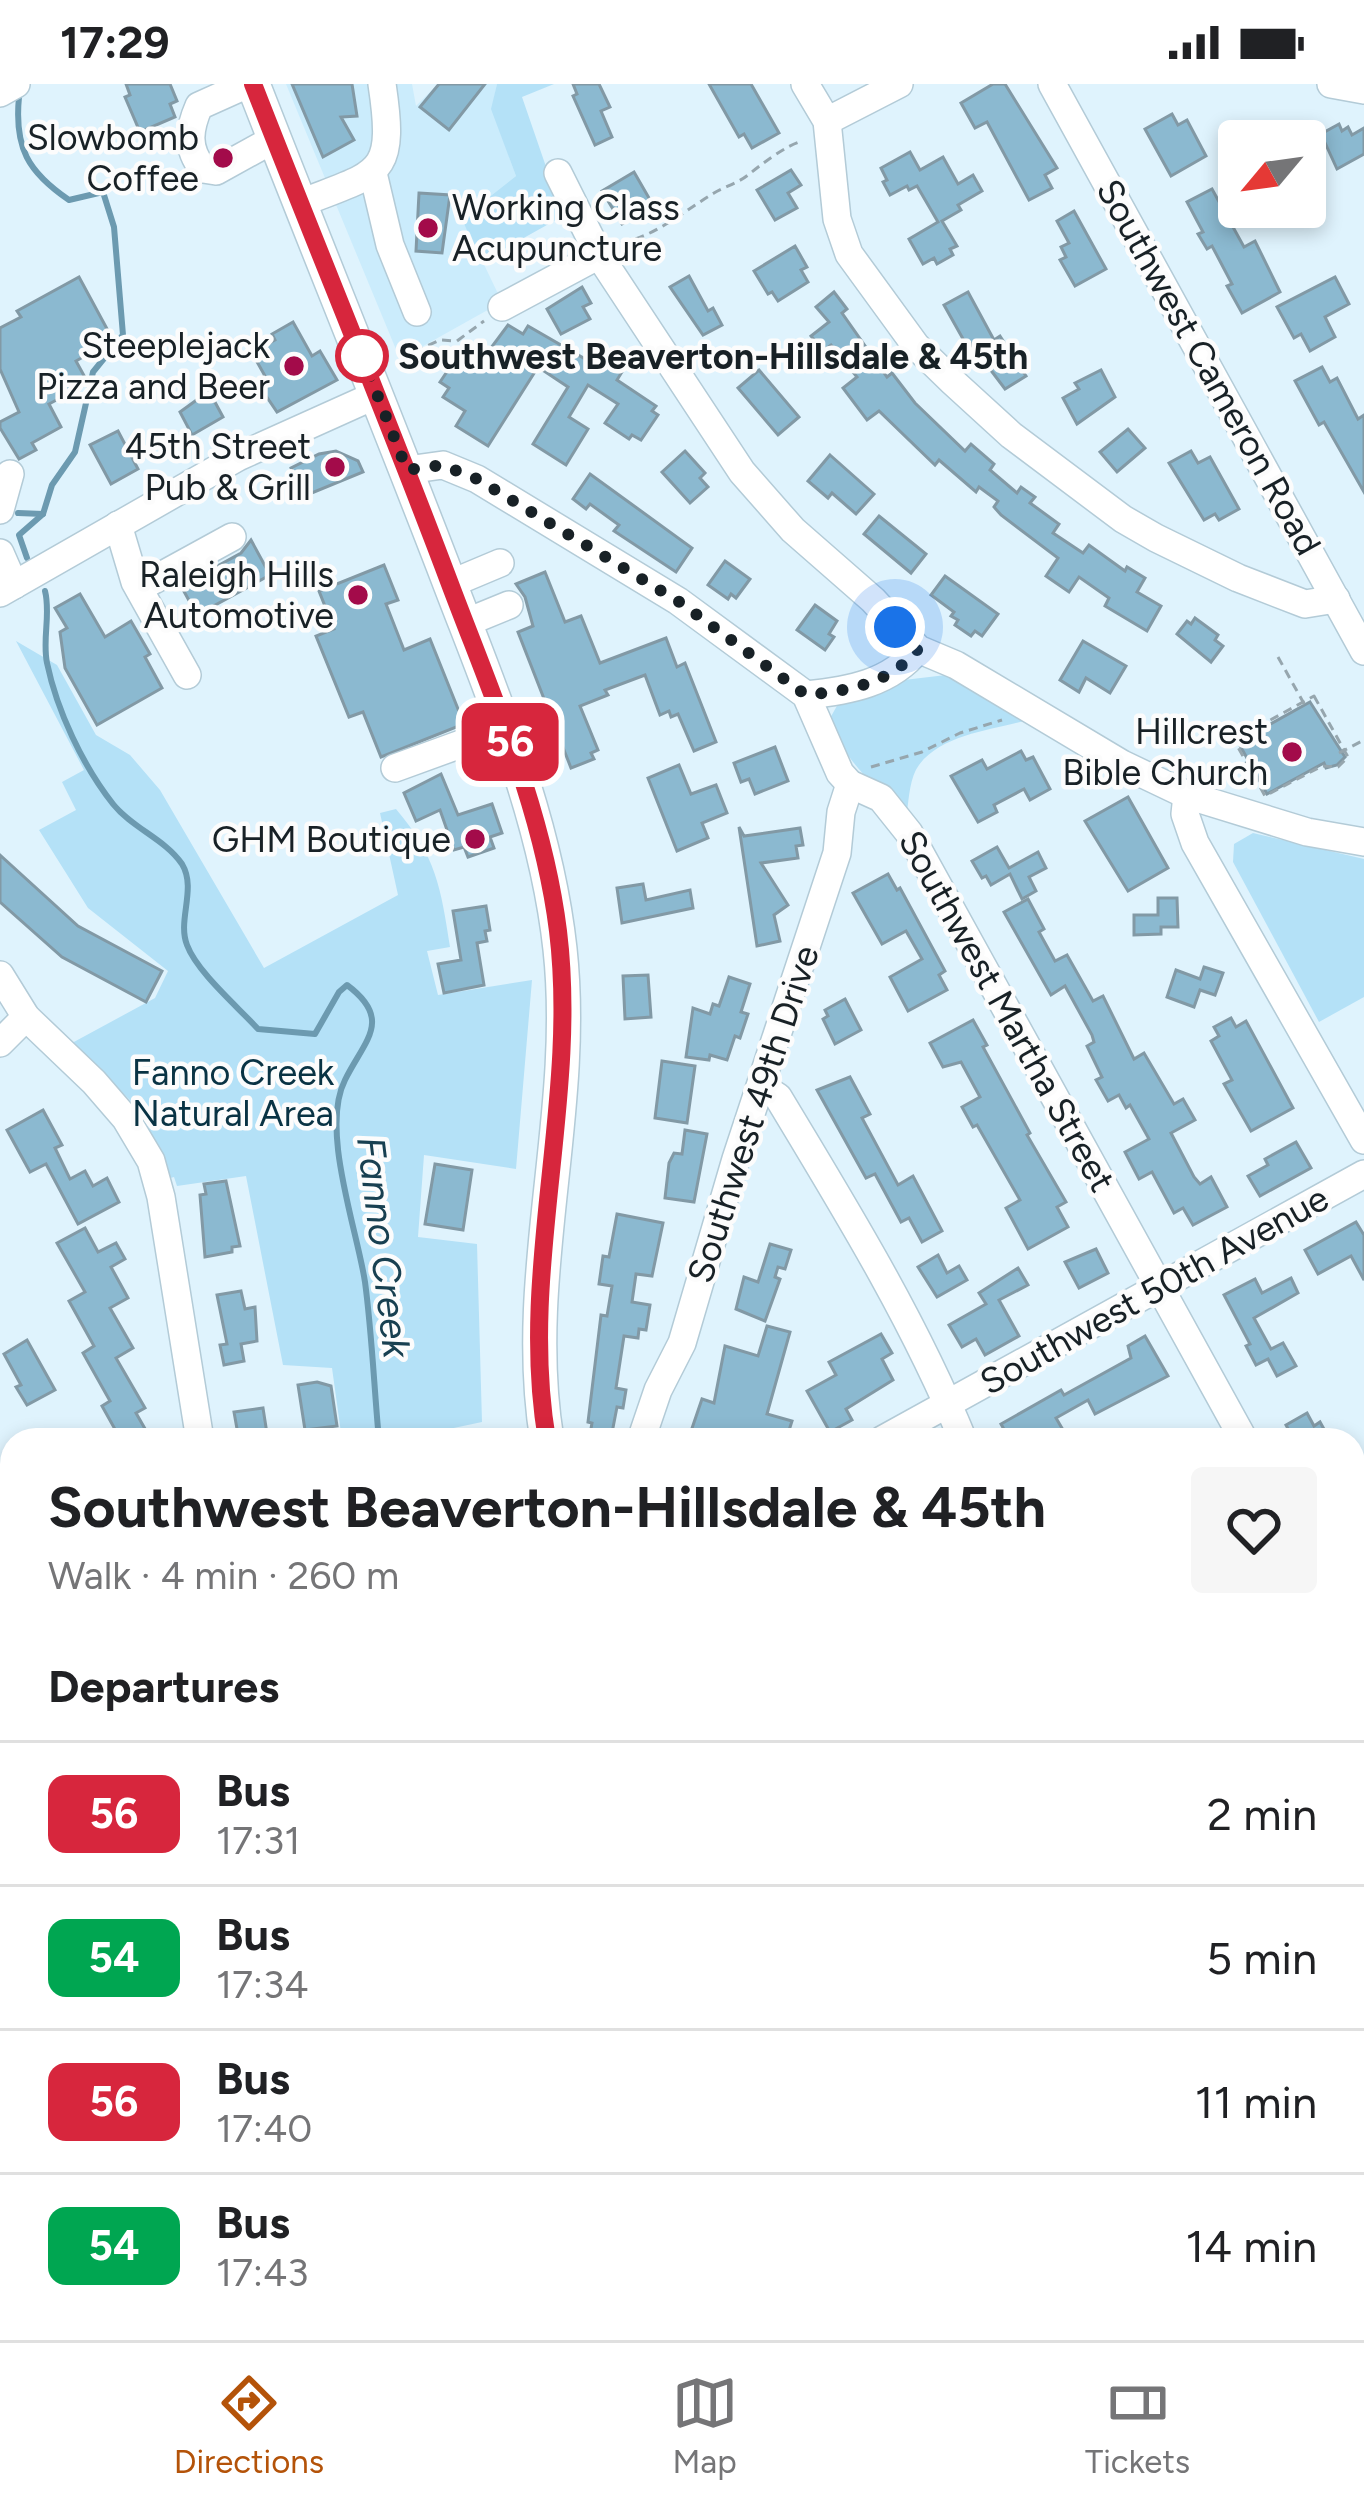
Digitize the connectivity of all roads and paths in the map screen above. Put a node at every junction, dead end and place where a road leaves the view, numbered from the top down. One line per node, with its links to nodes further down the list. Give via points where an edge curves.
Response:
1 (16, 84): 9 (street)
2 (250, 84): 11 (main road); 11 (street, via 199,106 191,152 203,169 216,171)
3 (382, 84): 12 (street, via 387,153)
4 (805, 84): 10 (street)
5 (899, 84): 10 (street)
6 (1052, 84): 30 (street, Southwest Cameron Road)
7 (1331, 84): 8 (street)
8 (1364, 90)
9 (0, 93)
10 (826, 121): 15 (path, via 818,137); 30 (street, via 849,254 916,346 953,382 1012,435 1156,538 1305,604)
11 (274, 139): 14 (main road)
12 (374, 173): 14 (street); 17 (street)
13 (558, 173): 15 (street)
14 (301, 203): 19 (main road)
15 (610, 249): 16 (street); 33 (street, via 668,365 760,493)
16 (502, 307): 18 (path, via 463,339)
17 (417, 312)
18 (401, 358)
19 (378, 394): 20 (main road); 23 (street, via 238,457)
20 (407, 470): 27 (main road); 37 (street, via 442,465 477,479 678,601)
21 (10, 474): 22 (street)
22 (0, 510)
23 (118, 526): 28 (street); 29 (street)
24 (232, 537): 28 (street)
25 (0, 553): 29 (street)
26 (500, 563): 27 (street)
27 (450, 584): 32 (main road)
28 (139, 588): 36 (street)
29 (7, 589)
30 (1336, 599): 34 (street, Southwest Cameron Road)
31 (509, 605): 32 (street)
32 (465, 623): 41 (main road)
33 (918, 649): 37 (street, via 886,677); 40 (street)
34 (1364, 651)
35 (1278, 657): 38 (path)
36 (187, 675)
37 (806, 695): 45 (street, Southwest Martha Street)
38 (1304, 702): 39 (path); 43 (path, via 1314,696); 43 (path, via 1234,740 1265,796 1322,766 1338,767 1348,757)
39 (1307, 709)
40 (1032, 710): 45 (path, via 877,763); 46 (street)
41 (505, 728): 44 (street); 57 (main road, via 540,837 561,955 562,1053 538,1357)
42 (1364, 740): 43 (path)
43 (1342, 752)
44 (394, 768)
45 (850, 784): 51 (street, Southwest 49th Drive, via 837,853); 54 (street, Southwest Martha Street, via 881,798 909,832)
46 (1187, 795): 47 (street); 52 (street, via 1195,843)
47 (1364, 842)
48 (0, 975): 49 (street)
49 (26, 1017): 50 (street); 56 (street, via 111,1100 151,1161)
50 (0, 1043)
51 (761, 1086): 55 (street, via 782,1103); 58 (street, Southwest 49th Drive, via 682,1343)
52 (1364, 1140)
53 (1364, 1174): 54 (street, Southwest 50th Avenue)
54 (1160, 1285): 55 (street, Southwest 50th Avenue); 61 (street, Southwest Martha Street)
55 (948, 1404): 59 (street, Southwest 50th Avenue); 60 (street)
56 (198, 1428)
57 (546, 1428)
58 (645, 1428)
59 (904, 1428)
60 (958, 1428)
61 (1237, 1428)

